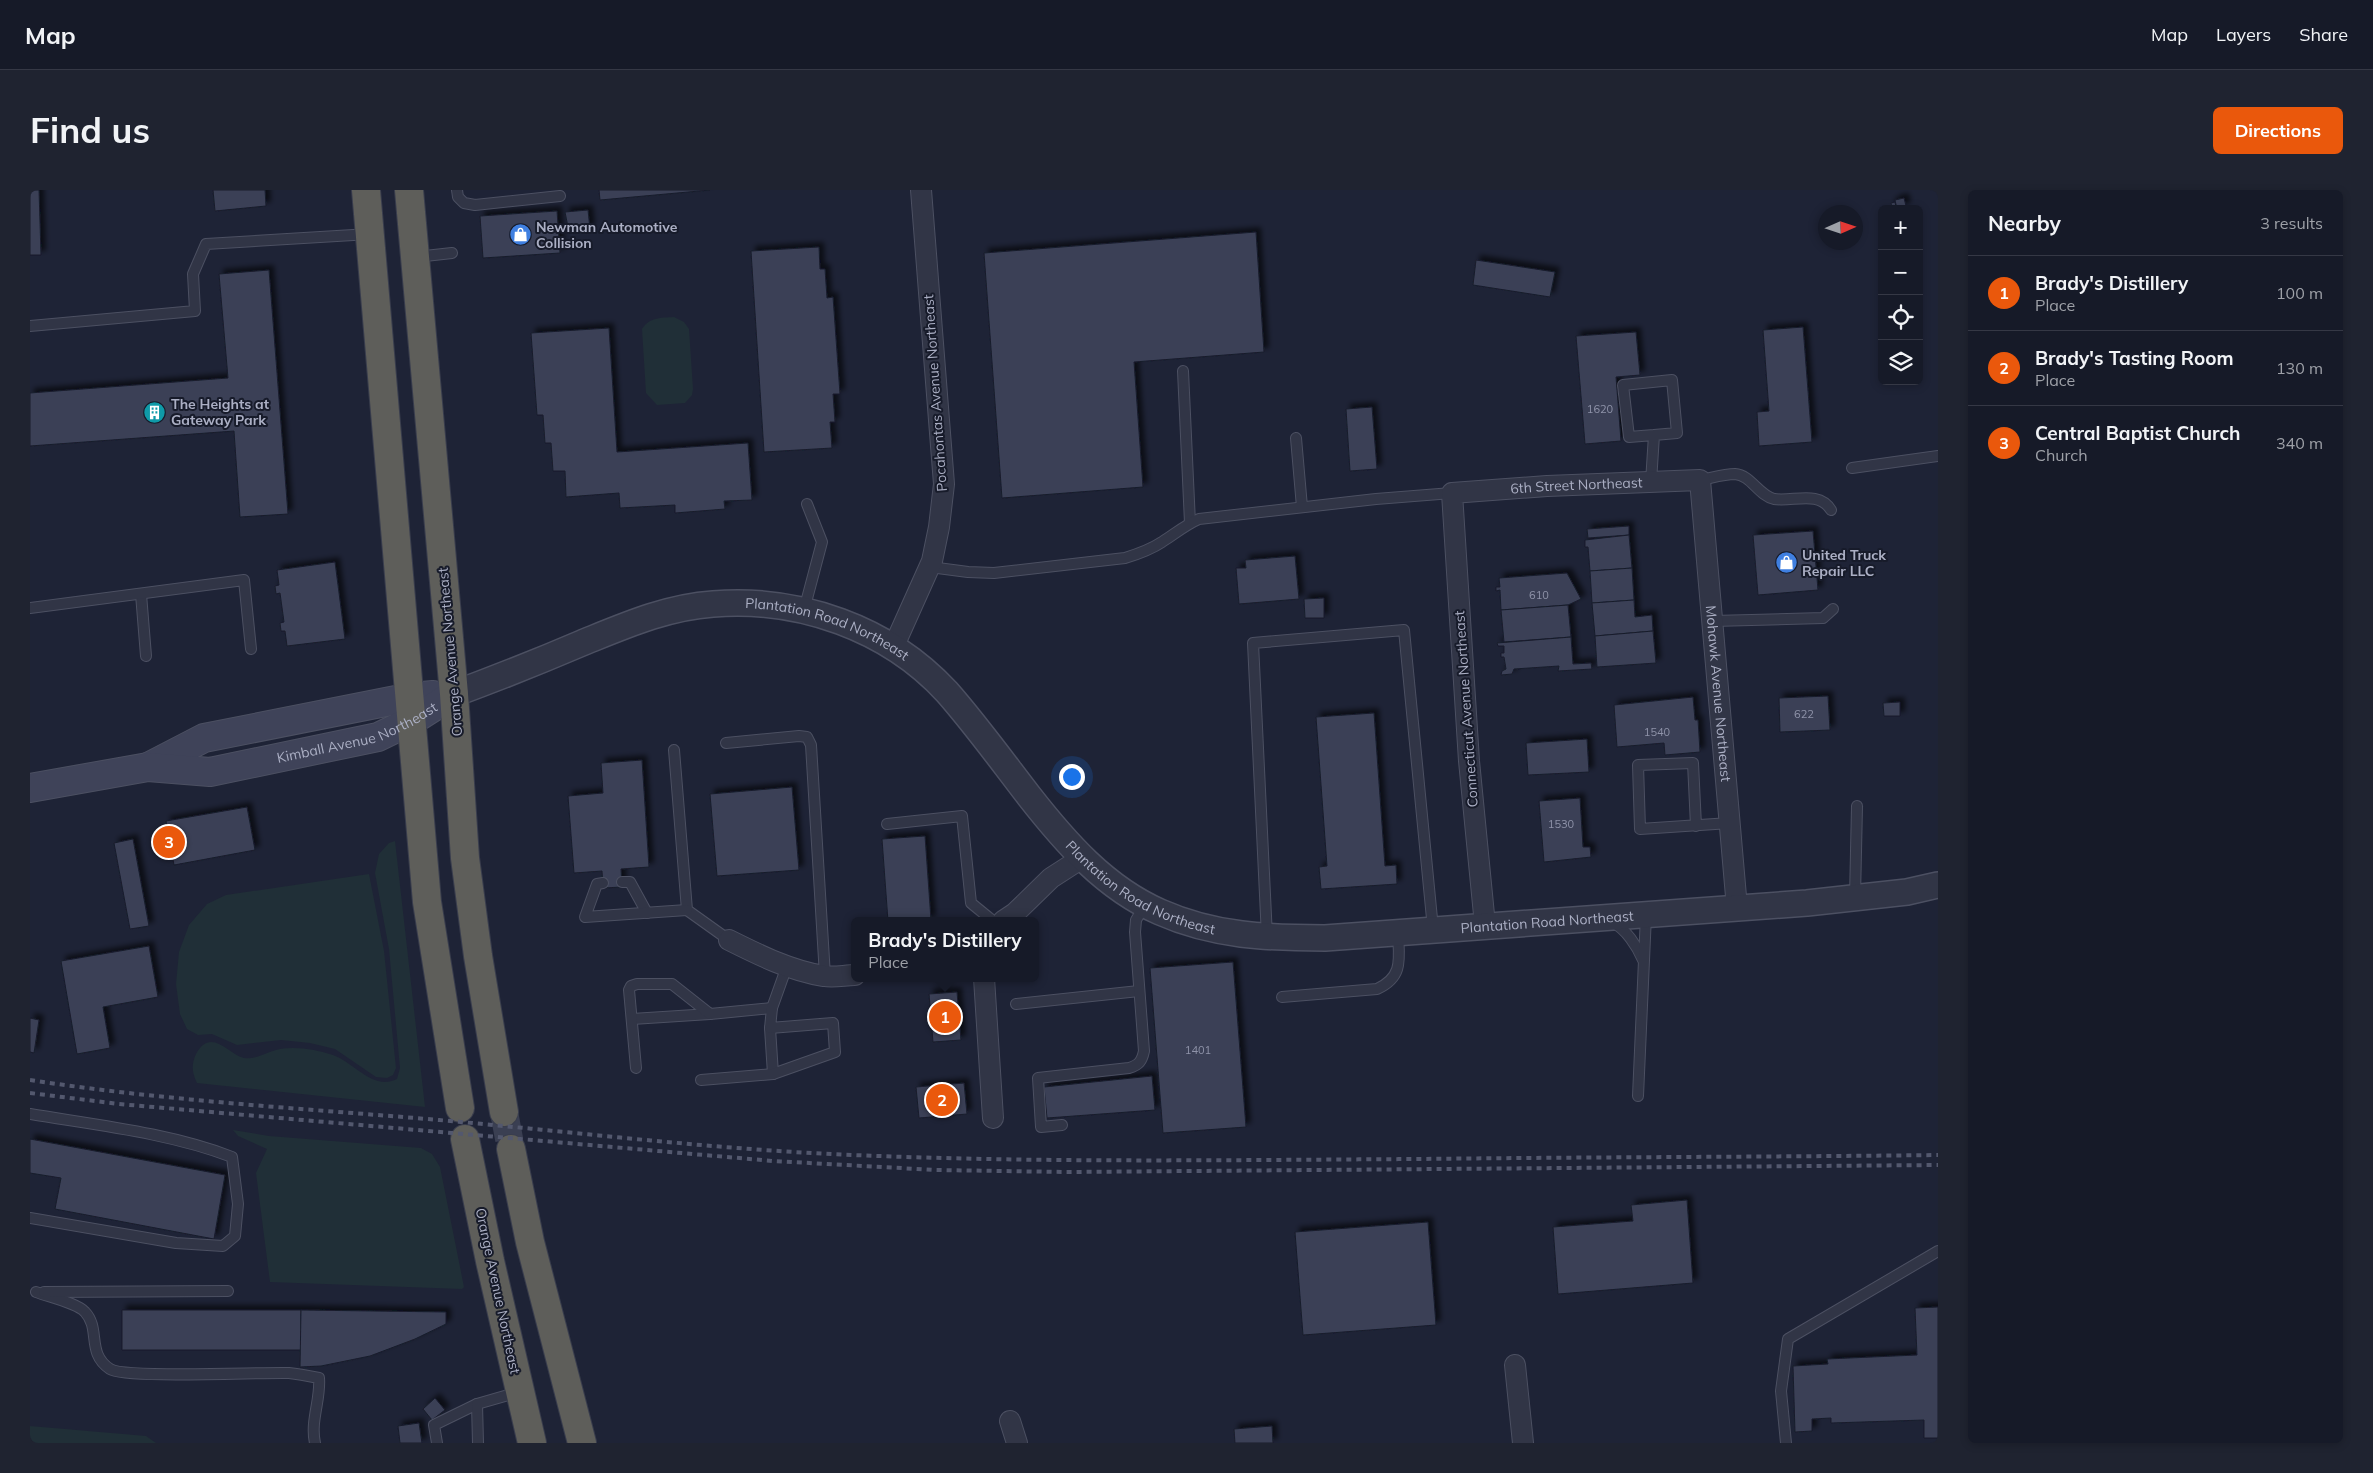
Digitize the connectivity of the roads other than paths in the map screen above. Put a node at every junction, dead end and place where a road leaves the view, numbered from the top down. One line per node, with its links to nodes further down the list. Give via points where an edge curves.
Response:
1 (366, 190): 6 (highway)
2 (409, 190): 8 (highway, Orange Avenue Northeast)
3 (457, 190): 5 (lane, via 464,203 475,204)
4 (921, 190): 22 (street, Pocahontas Avenue Northeast, via 944,484)
5 (560, 196)
6 (370, 234): 9 (lane, via 206,244 193,274 195,311); 32 (highway)
7 (452, 253): 8 (lane)
8 (415, 257): 31 (highway, Orange Avenue Northeast)
9 (30, 326)
10 (1183, 371): 21 (lane)
11 (1654, 435): 11 (lane, via 1629,437 1624,385 1672,380 1677,432); 16 (lane)
12 (1296, 438): 19 (lane)
13 (1938, 456): 14 (lane)
14 (1852, 468)
15 (1700, 480): 16 (street, 6th Street Northeast); 20 (lane, via 1740,475 1770,498 1814,498 1823,500); 27 (street, Mohawk Avenue Northeast)
16 (1651, 482): 17 (street, 6th Street Northeast)
17 (1452, 493): 19 (lane); 53 (street, Connecticut Avenue Northeast, via 1469,762)
18 (807, 504): 26 (lane, via 822,542)
19 (1302, 507): 21 (lane, via 1199,519)
20 (1831, 510)
21 (1190, 523): 22 (lane, via 1151,548 1125,558 994,572)
22 (930, 567): 28 (street, Pocahontas Avenue Northeast)
23 (141, 594): 24 (lane); 29 (lane, via 244,580); 30 (lane)
24 (30, 608)
25 (1833, 609): 27 (lane, via 1823,618)
26 (804, 610): 28 (street, Plantation Road Northeast, via 839,620); 31 (street, Plantation Road Northeast, via 739,603 674,610)
27 (1712, 621): 38 (street, Mohawk Avenue Northeast)
28 (893, 648): 40 (street, Plantation Road Northeast, via 946,691)
29 (251, 649)
30 (146, 656)
31 (454, 694): 32 (main road, Kimball Avenue Northeast); 75 (highway, Orange Avenue Northeast, via 465,858)
32 (412, 708): 35 (main road, Kimball Avenue Northeast, via 378,738 210,772 148,767); 74 (highway, via 427,902)
33 (726, 744): 61 (lane, via 799,736 807,737 811,745)
34 (674, 750): 47 (lane)
35 (30, 788)
36 (1857, 806): 44 (lane)
37 (887, 824): 50 (lane, via 962,816 971,903)
38 (1730, 824): 39 (lane); 46 (street, Mohawk Avenue Northeast)
39 (1696, 826): 39 (lane, via 1640,829 1638,765 1693,762)
40 (1082, 858): 45 (street, Plantation Road Northeast, via 1106,879); 51 (street, via 1052,878)
41 (622, 882): 48 (lane, via 630,882)
42 (603, 883): 48 (lane, via 597,884 585,917)
43 (1938, 885): 44 (street, Plantation Road Northeast)
44 (1855, 898): 46 (street, Plantation Road Northeast)
45 (1145, 904): 56 (street, Plantation Road Northeast, via 1194,925 1230,934); 63 (lane, via 1136,920)
46 (1737, 908): 49 (street, Plantation Road Northeast)
47 (687, 910): 48 (lane); 57 (lane)
48 (647, 913)
49 (1646, 914): 52 (street, Plantation Road Northeast); 58 (lane)
50 (988, 917)
51 (1009, 917)
52 (1599, 917): 53 (street, Plantation Road Northeast); 58 (lane, via 1619,926 1635,944)
53 (1485, 925): 54 (street, Plantation Road Northeast)
54 (1433, 929): 55 (street, Plantation Road Northeast); 56 (lane, via 1404,630 1253,643)
55 (1398, 932): 56 (street, Plantation Road Northeast, via 1325,938); 64 (lane, via 1398,966 1388,984 1378,989)
56 (1267, 938)
57 (729, 940): 59 (street)
58 (1644, 961): 73 (lane)
59 (787, 966): 61 (street); 66 (lane)
60 (851, 975): 61 (street)
61 (825, 976)
62 (984, 982): 77 (street)
63 (1139, 991): 65 (lane); 78 (lane, via 1144,1051 1138,1065 1038,1078 1041,1127)
64 (1282, 997)
65 (1016, 1004)
66 (772, 1008): 67 (lane); 69 (lane)
67 (710, 1014): 68 (lane); 68 (lane, via 672,984 637,984 629,990)
68 (632, 1019): 70 (lane)
69 (770, 1028): 71 (lane); 71 (lane, via 833,1023 835,1052)
70 (636, 1068)
71 (773, 1074): 72 (lane)
72 (701, 1080)
73 (1638, 1096)
74 (460, 1108)
75 (504, 1112)
76 (30, 1114): 81 (lane, via 140,1134 215,1150 232,1157 238,1204 235,1236 223,1246 176,1243)
77 (993, 1118)
78 (1062, 1125)
79 (466, 1139): 86 (highway, Orange Avenue Northeast)
80 (511, 1149): 93 (highway, via 530,1242)
81 (30, 1218)
82 (1938, 1251): 96 (lane, via 1788,1340 1781,1391)
83 (228, 1291): 84 (lane)
84 (33, 1292): 89 (lane, via 86,1312 92,1324 95,1351 112,1371 142,1374 290,1373 319,1378)
85 (1515, 1365): 95 (street)
86 (520, 1392): 87 (lane); 92 (highway, Orange Avenue Northeast)
87 (477, 1404): 90 (lane, via 434,1425); 91 (lane)
88 (1010, 1421): 94 (street)
89 (314, 1443)
90 (437, 1443)
91 (478, 1443)
92 (532, 1443)
93 (582, 1443)
94 (1016, 1443)
95 (1523, 1443)
96 (1786, 1443)

